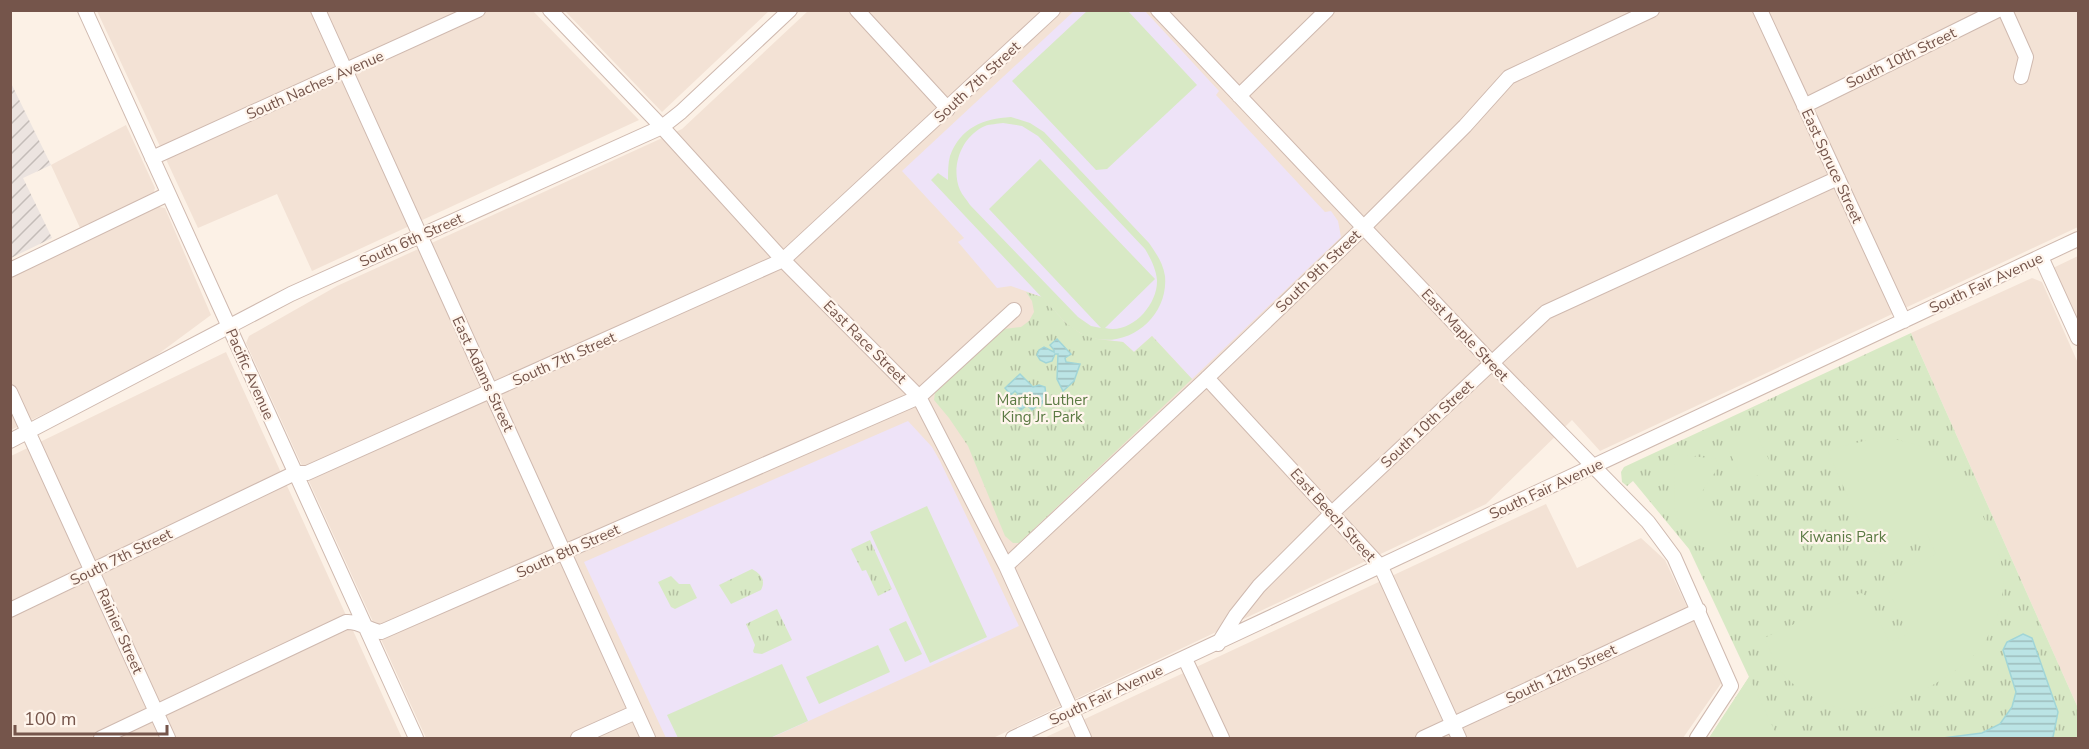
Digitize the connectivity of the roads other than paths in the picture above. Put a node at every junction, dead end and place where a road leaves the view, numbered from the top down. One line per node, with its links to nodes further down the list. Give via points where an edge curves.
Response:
1 (85, 10): 20 (street, Pacific Avenue)
2 (318, 10): 14 (street, East Adams Street)
3 (478, 10): 14 (street, South Naches Avenue)
4 (550, 10): 19 (street, East Race Street)
5 (790, 10): 19 (street, South 6th Street)
6 (857, 10): 18 (street)
7 (1053, 10): 18 (street, South 7th Street)
8 (1158, 10): 16 (street, East Maple Street)
9 (1327, 10): 16 (street)
10 (1652, 10): 23 (street, South 9th Street, via 1509,77)
11 (1760, 10): 17 (street, East Spruce Street)
12 (1998, 10): 17 (street, South 10th Street)
13 (2005, 10): 15 (street, via 2026,57)
14 (345, 72): 20 (street, South Naches Avenue); 24 (street, East Adams Street)
15 (2022, 77)
16 (1239, 96): 23 (street, East Maple Street)
17 (1804, 106): 21 (street, East Spruce Street)
18 (948, 108): 27 (street, South 7th Street)
19 (662, 127): 24 (street, South 6th Street); 27 (street, East Race Street)
20 (152, 158): 22 (street, Pacific Avenue)
21 (1838, 178): 30 (street, East Spruce Street); 33 (street, South 10th Street, via 1546,312)
22 (168, 194): 28 (street); 31 (street, Pacific Avenue)
23 (1364, 227): 33 (street, East Maple Street); 34 (street, South 9th Street)
24 (420, 236): 31 (street, South 6th Street, via 291,294); 36 (street, East Adams Street)
25 (2079, 239): 26 (street, South Fair Avenue)
26 (2041, 257): 30 (street, South Fair Avenue); 32 (street)
27 (783, 260): 36 (street, South 7th Street); 37 (street, East Race Street)
28 (10, 270)
29 (1014, 310): 37 (street, South 8th Street)
30 (1904, 321): 40 (street, South Fair Avenue)
31 (229, 327): 38 (street, South 6th Street); 41 (street, Pacific Avenue)
32 (2079, 338)
33 (1492, 363): 40 (street, East Maple Street); 42 (street, South 10th Street)
34 (1207, 378): 42 (street, East Beech Street); 44 (street, South 9th Street)
35 (10, 392): 38 (street, Rainier Street)
36 (491, 392): 41 (street, South 7th Street, via 308,473); 43 (street, East Adams Street)
37 (919, 397): 43 (street, South 8th Street); 44 (street, East Race Street)
38 (29, 432): 39 (street, South 6th Street); 46 (street, Rainier Street)
39 (10, 441)
40 (1593, 467): 45 (street, South Fair Avenue); 48 (street, East Maple Street, via 1648,522 1674,556)
41 (295, 473): 46 (street, South 7th Street); 49 (street, Pacific Avenue)
42 (1332, 513): 45 (street, East Beech Street); 50 (street, South 10th Street, via 1259,586)
43 (566, 552): 49 (street, South 8th Street, via 381,632); 54 (street, East Adams Street)
44 (1006, 566): 52 (street, East Race Street)
45 (1381, 567): 50 (street, South Fair Avenue); 55 (street, East Beech Street)
46 (93, 571): 47 (street, South 7th Street); 53 (street, Rainier Street)
47 (10, 610)
48 (1699, 610): 55 (street, South 12th Street); 66 (street, East Maple Street, via 1731,686)
49 (365, 626): 53 (street, South 8th Street, via 346,622); 58 (street, Pacific Avenue)
50 (1218, 644): 51 (street, South Fair Avenue)
51 (1185, 659): 52 (street, South Fair Avenue); 63 (street)
52 (1071, 711): 61 (street, South Fair Avenue); 62 (street, East Race Street)
53 (156, 712): 56 (street, South 8th Street); 57 (street, Rainier Street)
54 (636, 712): 59 (street); 60 (street, East Adams Street)
55 (1452, 725): 64 (street, South 12th Street); 65 (street, East Beech Street)
56 (100, 738)
57 (168, 738)
58 (416, 738)
59 (578, 738)
60 (648, 738)
61 (1013, 738)
62 (1084, 738)
63 (1222, 738)
64 (1423, 738)
65 (1459, 738)
66 (1697, 738)

